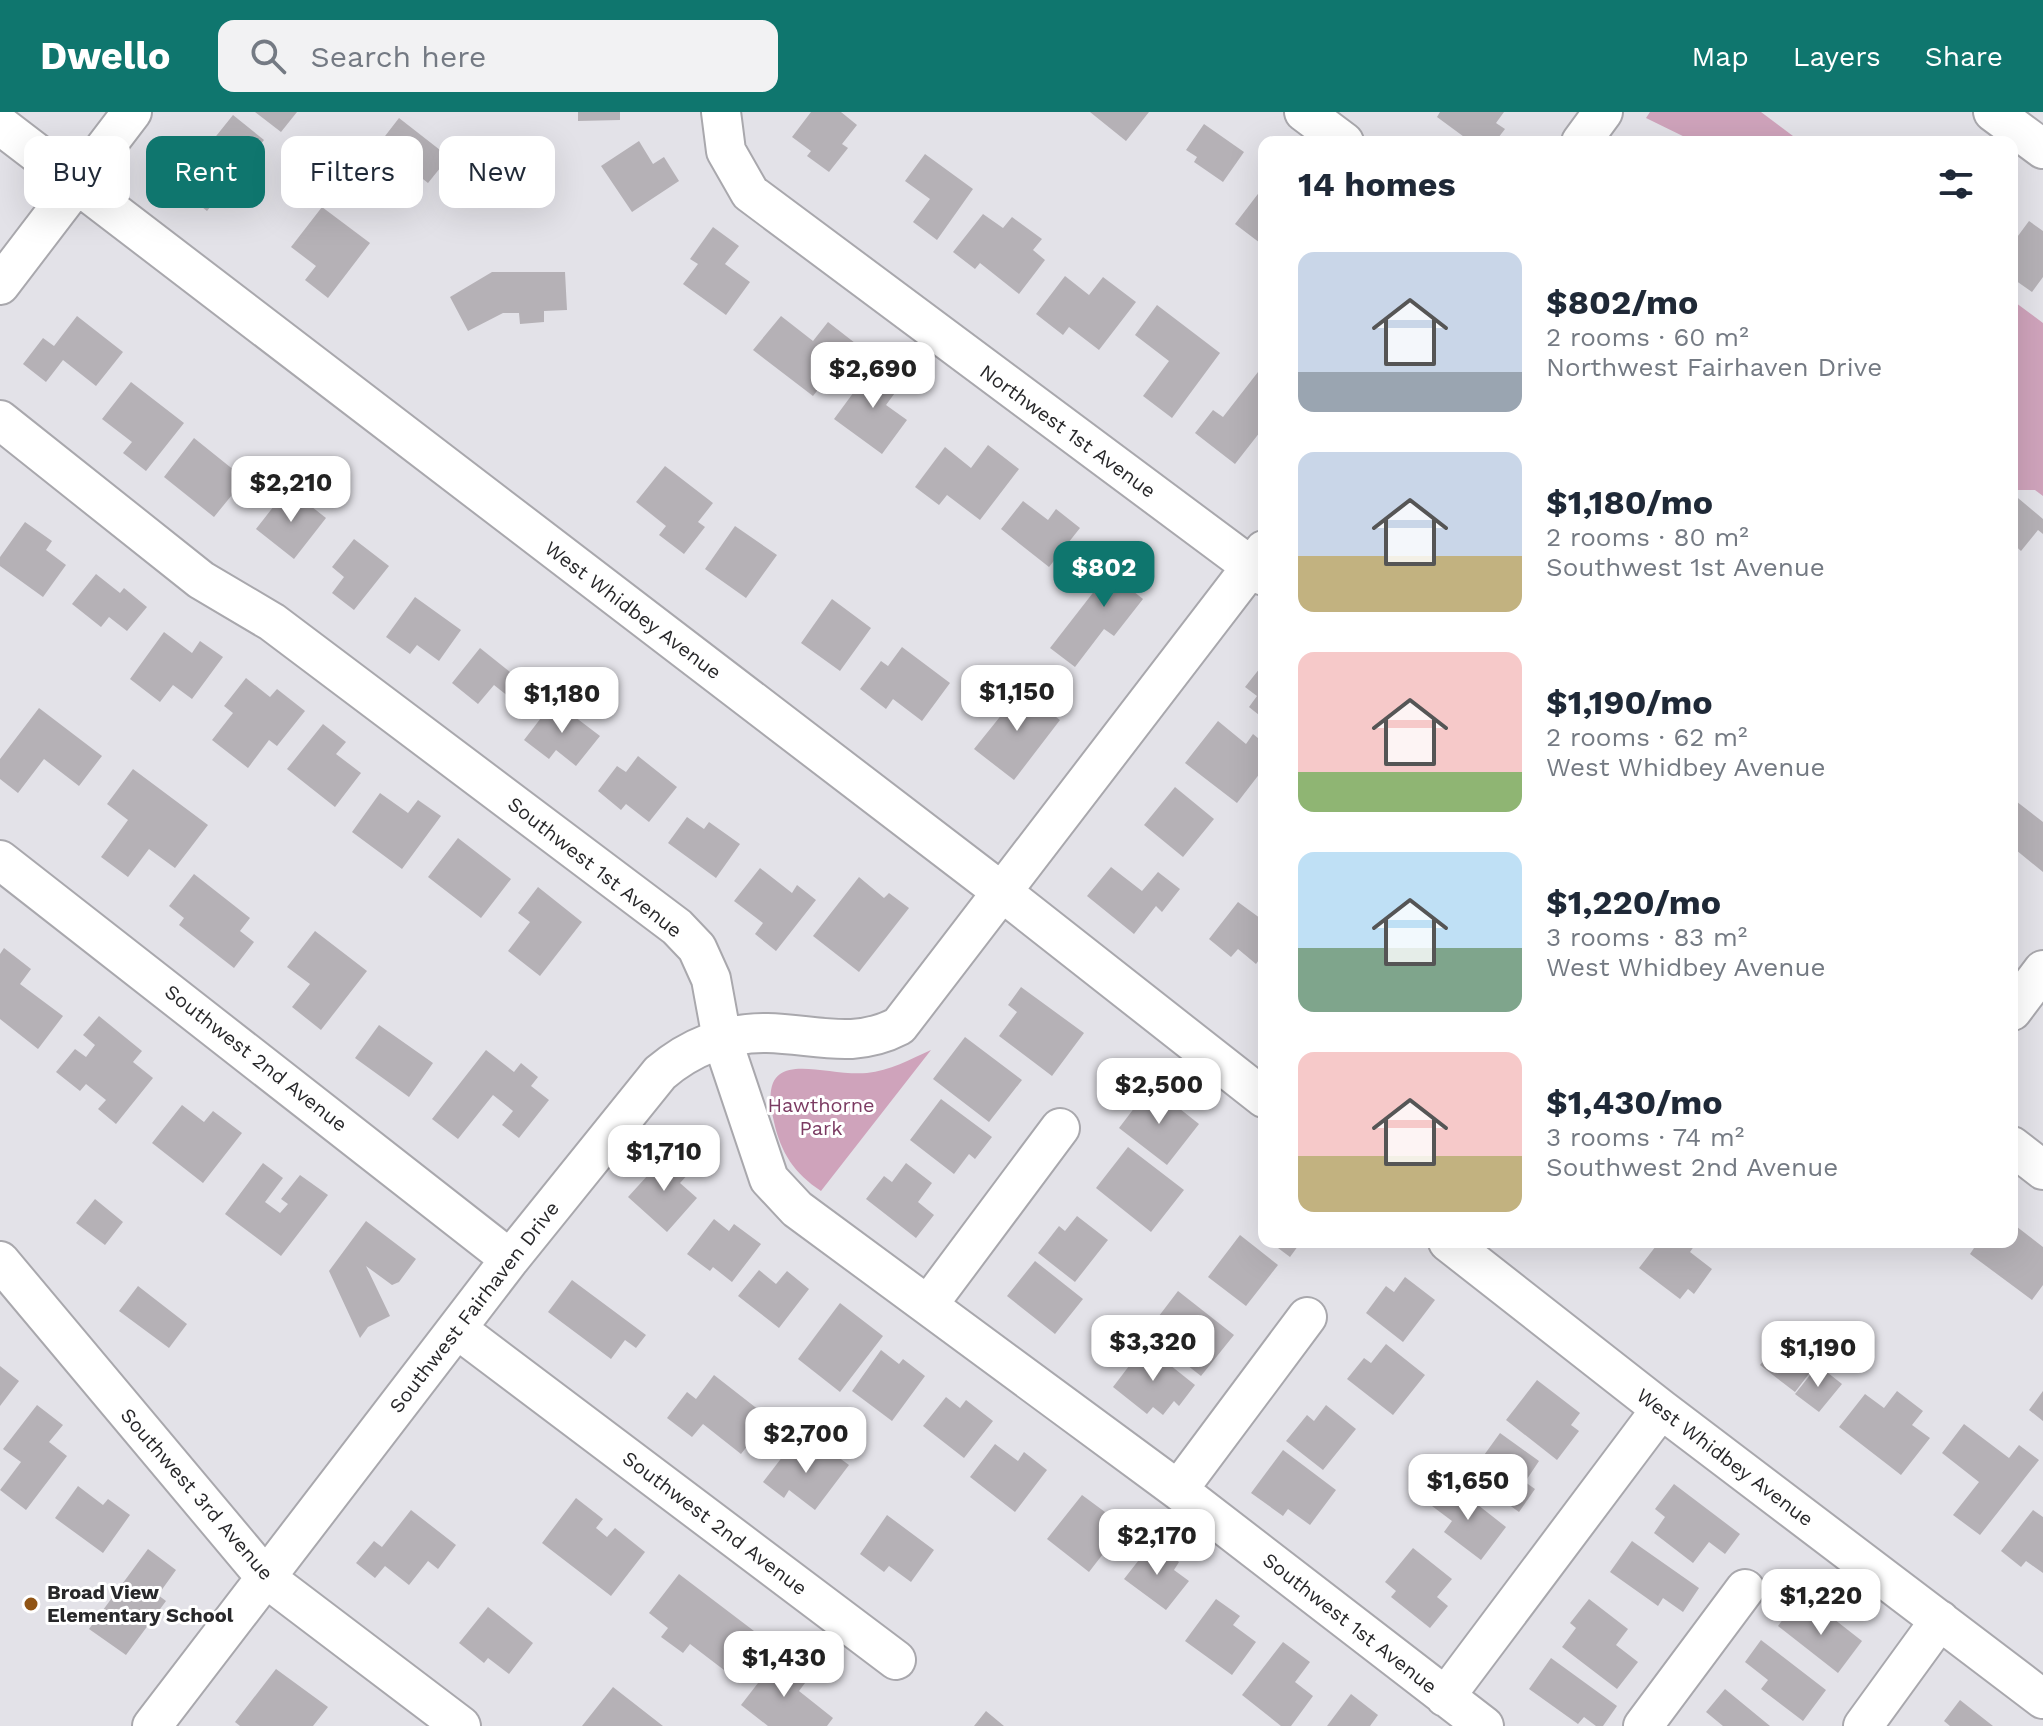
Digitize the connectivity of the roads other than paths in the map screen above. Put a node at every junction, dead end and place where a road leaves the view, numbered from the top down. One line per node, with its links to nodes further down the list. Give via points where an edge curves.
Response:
1 (132, 112): 7 (street)
2 (721, 112): 16 (street, Northwest 1st Avenue, via 726,151 750,193)
3 (1304, 112): 8 (street)
4 (1603, 112): 9 (street)
5 (1993, 112): 11 (street)
6 (0, 125): 10 (street, West Whidbey Avenue)
7 (114, 136)
8 (1336, 136)
9 (1585, 136)
10 (24, 143)
11 (2043, 149)
12 (59, 208): 14 (street)
13 (108, 208): 19 (street, West Whidbey Avenue)
14 (0, 285)
15 (0, 420): 22 (street, Southwest 1st Avenue, via 201,580 272,622 677,927 697,948 711,979)
16 (1258, 563)
17 (1258, 567): 19 (street, Southwest Fairhaven Drive)
18 (0, 860): 28 (street, Southwest 2nd Avenue)
19 (1002, 892): 22 (street, Southwest Fairhaven Drive, via 899,1026 852,1041 763,1033); 23 (street, West Whidbey Avenue)
20 (2043, 970): 21 (street)
21 (2018, 1003)
22 (722, 1039): 28 (street, Southwest Fairhaven Drive, via 682,1054 660,1073); 30 (street, Southwest 1st Avenue, via 769,1179 797,1209)
23 (1258, 1093)
24 (1060, 1128): 30 (street)
25 (2018, 1151): 26 (street)
26 (2043, 1170)
27 (1456, 1248): 33 (street, West Whidbey Avenue)
28 (510, 1259): 32 (street, Southwest Fairhaven Drive)
29 (0, 1261): 35 (street, Southwest 3rd Avenue)
30 (928, 1305): 34 (street, Southwest 1st Avenue)
31 (1307, 1317): 34 (street)
32 (457, 1329): 35 (street, Southwest Fairhaven Drive); 38 (street, Southwest 2nd Avenue)
33 (1661, 1409): 37 (street, West Whidbey Avenue); 39 (street)
34 (1178, 1490): 39 (street, Southwest 1st Avenue)
35 (266, 1578): 41 (street, Southwest Fairhaven Drive); 42 (street, Southwest 3rd Avenue)
36 (1745, 1589): 44 (street)
37 (1940, 1620): 40 (street, West Whidbey Avenue); 45 (street)
38 (896, 1660)
39 (1445, 1697): 43 (street, Southwest 1st Avenue)
40 (2043, 1699)
41 (152, 1726)
42 (461, 1726)
43 (1484, 1726)
44 (1643, 1726)
45 (1863, 1726)

